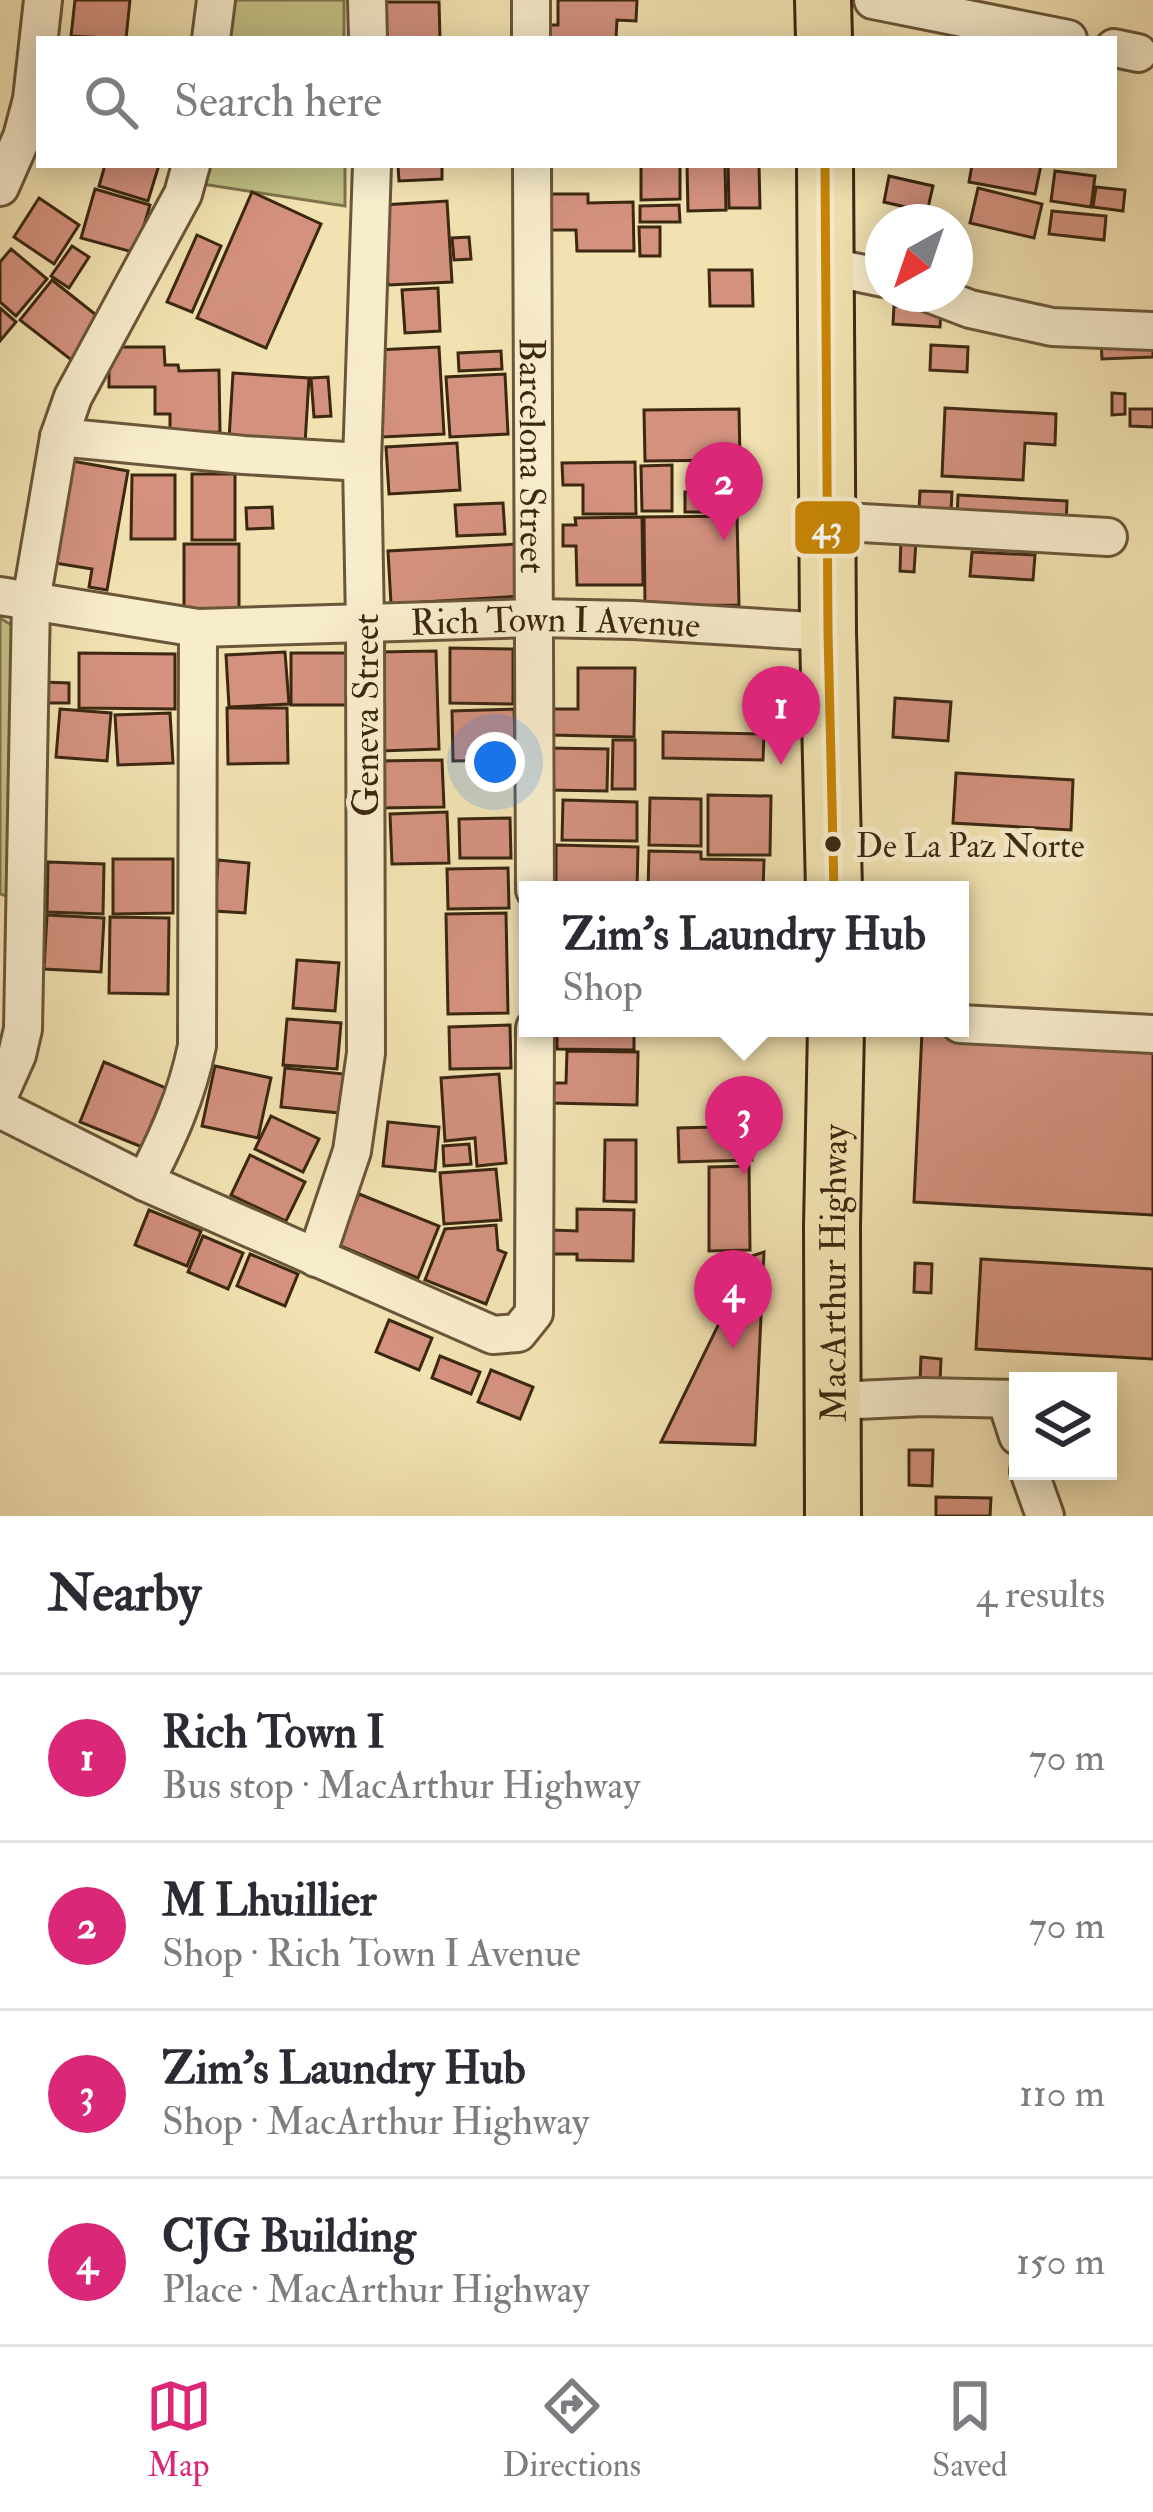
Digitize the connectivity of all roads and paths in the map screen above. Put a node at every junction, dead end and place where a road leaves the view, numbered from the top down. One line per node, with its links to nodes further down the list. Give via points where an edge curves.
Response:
1 (43, 0): 7 (street)
2 (217, 0): 8 (street)
3 (367, 0): 9 (street)
4 (531, 0): 10 (street)
5 (824, 0): 11 (highway)
6 (873, 0): 12 (street)
7 (39, 36)
8 (211, 36)
9 (368, 36)
10 (531, 36)
11 (824, 36)
12 (1053, 36)
13 (36, 63): 18 (street, via 22,137)
14 (190, 168): 23 (street)
15 (372, 168): 24 (street, Geneva Street)
16 (532, 168): 28 (street, Barcelona Street)
17 (825, 168): 19 (highway)
18 (0, 187)
19 (826, 266): 20 (street); 25 (highway)
20 (865, 274)
21 (973, 310): 22 (street, via 1052,327)
22 (1153, 332)
23 (59, 437): 24 (street); 27 (street)
24 (362, 462): 29 (street, Geneva Street)
25 (827, 520): 26 (street); 31 (highway)
26 (1108, 537)
27 (15, 599): 30 (street, Rich Town I Avenue); 34 (street)
28 (535, 618): 29 (street, Rich Town I Avenue); 31 (street, Rich Town I Avenue); 32 (street, Barcelona Street)
29 (365, 622): 30 (street, Rich Town I Avenue); 42 (street, Geneva Street, via 366,1054 352,1151)
30 (198, 628): 41 (street, via 197,1046 175,1124)
31 (827, 632): 33 (highway)
32 (535, 881)
33 (834, 881)
34 (13, 930): 39 (street, via 23,1029)
35 (969, 1024): 36 (street)
36 (1153, 1034)
37 (535, 1037): 42 (street, via 534,1313 518,1333 493,1335)
38 (836, 1037): 44 (highway, MacArthur Highway)
39 (0, 1093)
40 (0, 1109): 41 (street)
41 (145, 1182): 42 (street)
42 (316, 1258)
43 (1009, 1399): 44 (street)
44 (835, 1401): 46 (highway, MacArthur Highway)
45 (1032, 1480): 47 (street)
46 (833, 1516)
47 (1046, 1516)

